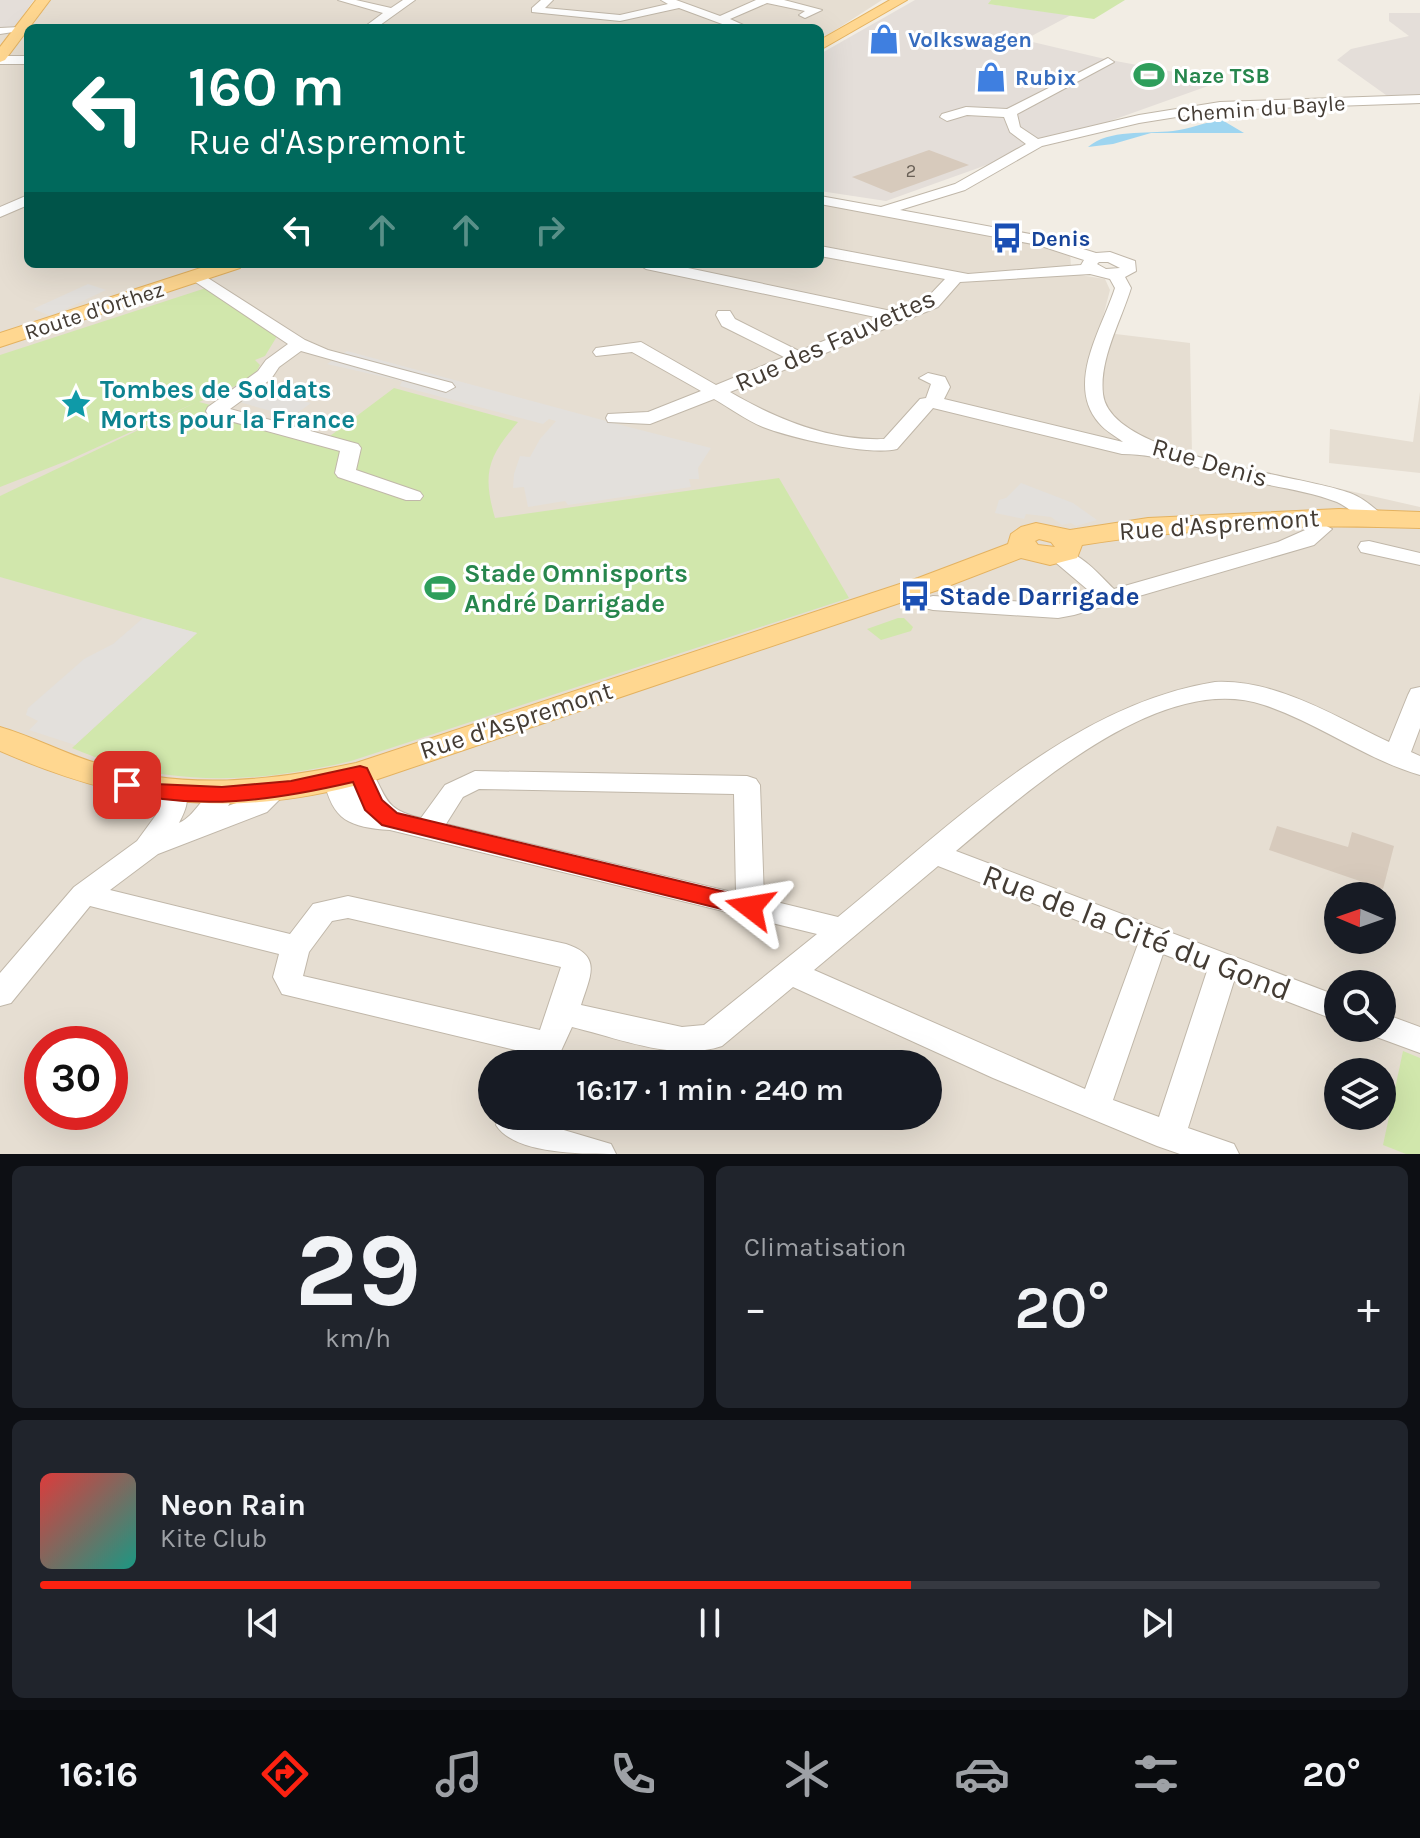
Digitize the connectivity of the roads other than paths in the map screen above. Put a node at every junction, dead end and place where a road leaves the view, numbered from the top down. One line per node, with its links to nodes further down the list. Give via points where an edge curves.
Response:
1 (43, 0): 12 (main road)
2 (343, 0): 10 (street)
3 (410, 0): 10 (street)
4 (548, 0): 7 (street, via 538,11 620,18)
5 (766, 0): 9 (street); 15 (street)
6 (900, 0): 19 (main road)
7 (675, 2): 14 (street)
8 (831, 3): 9 (street)
9 (817, 10): 11 (street)
10 (392, 12): 13 (street)
11 (805, 15)
12 (25, 24)
13 (375, 24)
14 (729, 24)
15 (732, 24)
16 (24, 25): 17 (main road)
17 (20, 30): 18 (street); 20 (main road)
18 (0, 31)
19 (824, 44)
20 (0, 59): 21 (street)
21 (24, 60)
22 (1108, 62): 24 (street, via 1026,100)
23 (1420, 99): 26 (street, Chemin du Bayle, via 1198,108)
24 (1010, 113): 25 (street, via 966,111); 26 (street, via 1010,125)
25 (947, 117)
26 (1037, 143): 29 (street, Chemin du Bayle, via 960,187)
27 (24, 201): 30 (street)
28 (824, 201): 29 (street)
29 (880, 212): 32 (street, via 1041,241)
30 (0, 213)
31 (824, 252): 36 (street)
32 (1093, 263): 36 (street, via 979,279); 48 (street, via 1116,274 1123,288 1094,388)
33 (221, 268): 35 (main road, Route d'Orthez)
34 (665, 268): 38 (street)
35 (197, 276): 39 (street); 40 (main road, Route d'Orthez)
36 (956, 277): 38 (street, Rue des Fauvettes, via 932,303)
37 (724, 315): 42 (street, via 728,322)
38 (897, 317): 42 (street, Rue des Fauvettes)
39 (292, 339): 44 (street, via 322,354); 51 (street, via 215,411 351,448 345,473)
40 (0, 340)
41 (602, 352): 45 (street, via 632,339)
42 (797, 357): 45 (street, Rue des Fauvettes)
43 (928, 378): 46 (street, via 941,387)
44 (446, 387)
45 (715, 392): 46 (street, Rue des Fauvettes, via 770,423 877,447 890,445); 47 (street, via 650,418)
46 (933, 402): 49 (street)
47 (615, 418)
48 (1104, 418): 49 (street, via 1100,426); 50 (street, Rue Denis)
49 (1078, 437): 50 (street, via 1122,448)
50 (1152, 448): 52 (street, Rue Denis, via 1339,496)
51 (413, 496)
52 (1373, 517): 53 (main road, Rue d'Aspremont); 55 (main road, Rue d'Aspremont, via 1148,526)
53 (1420, 520)
54 (1321, 529): 58 (street, via 1306,540)
55 (1062, 547): 58 (street); 63 (main road, Rue d'Aspremont, via 1046,557 1023,548)
56 (1369, 547): 57 (street)
57 (1420, 559)
58 (1110, 598): 59 (street, via 1058,611)
59 (933, 603)
60 (1420, 695): 62 (street)
61 (0, 738): 65 (main road, Rue d'Aspremont, via 127,785)
62 (1409, 761): 70 (street, via 1253,693 1217,690 1180,697 1062,752)
63 (348, 776): 64 (main road, Rue d'Aspremont); 68 (street, via 340,800 350,813)
64 (275, 791): 66 (main road, Rue d'Aspremont); 67 (street, via 258,805)
65 (174, 793): 66 (main road, Rue d'Aspremont); 69 (street, via 169,819)
66 (222, 795): 67 (street)
67 (200, 825): 69 (street)
68 (428, 829): 72 (street); 72 (street, via 454,791 475,780 747,785)
69 (148, 847): 71 (street)
70 (936, 854): 73 (street); 74 (street, Rue de la Cité du Gond)
71 (84, 894): 75 (street); 78 (street)
72 (750, 907): 73 (street)
73 (842, 929): 77 (street)
74 (1154, 939): 76 (street, Rue de la Cité du Gond); 85 (street)
75 (296, 947): 80 (street, via 323,912 348,907 566,956 575,961 577,972); 83 (street, via 286,972 293,986)
76 (1224, 965): 79 (street, Rue de la Cité du Gond); 87 (street)
77 (790, 973): 80 (street, via 700,1041); 85 (street)
78 (0, 994)
79 (1324, 1004)
80 (563, 1013): 84 (street)
81 (1396, 1031): 82 (street)
82 (1420, 1040)
83 (525, 1050)
84 (545, 1050)
85 (1095, 1106): 87 (street)
86 (516, 1130): 88 (street)
87 (1169, 1136): 89 (street)
88 (599, 1154)
89 (1222, 1154)

